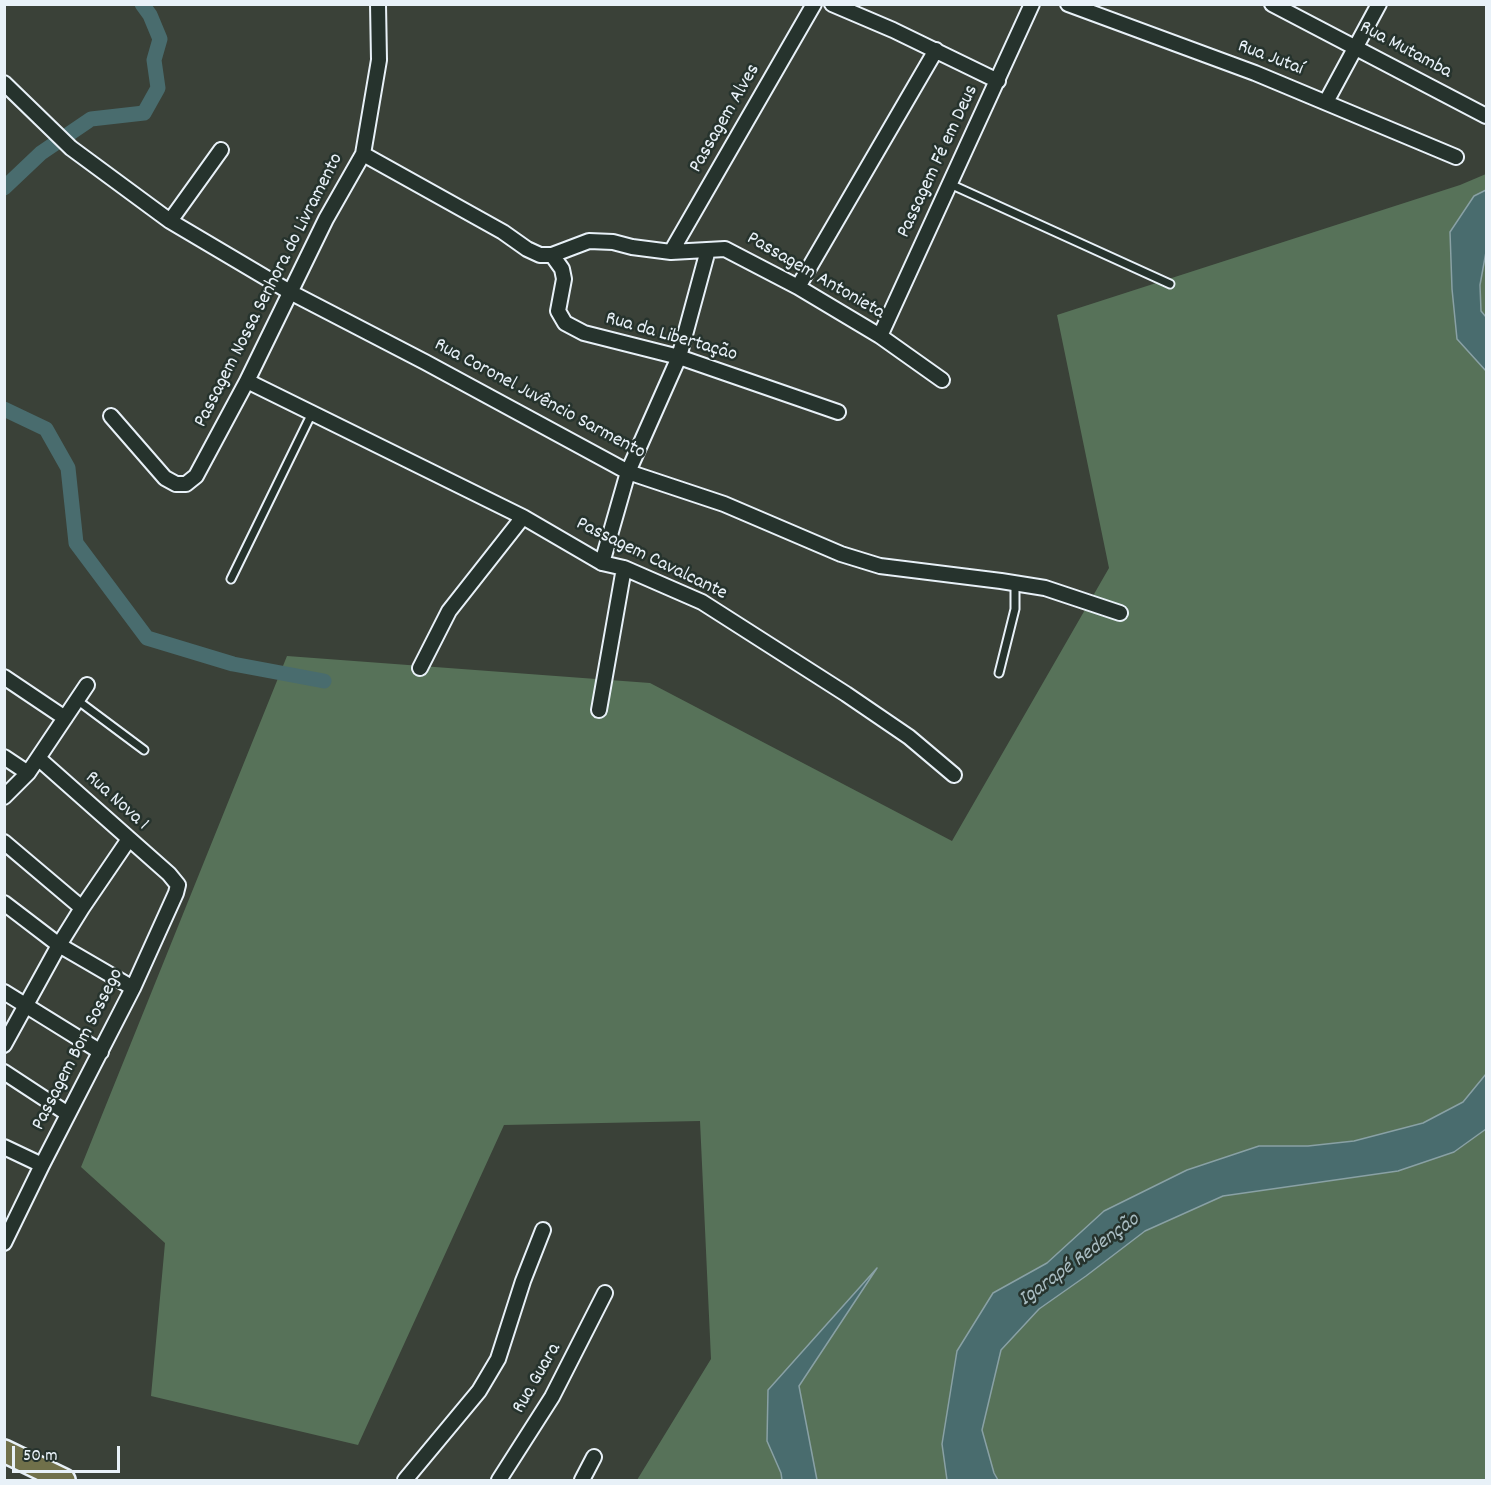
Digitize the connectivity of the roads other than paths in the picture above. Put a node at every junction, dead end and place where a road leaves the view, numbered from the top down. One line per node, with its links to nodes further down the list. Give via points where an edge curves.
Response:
1 (378, 4): 15 (street, Passagem Nossa Senhora do Livramento, via 379,60)
2 (814, 4): 20 (street, Passagem Alves)
3 (832, 4): 9 (street)
4 (1032, 4): 10 (street, Passagem Fé em Deus)
5 (1068, 4): 12 (street, Rua Jutaí)
6 (1272, 4): 8 (street, Rua Mutamba)
7 (1379, 4): 8 (street)
8 (1356, 47): 12 (street); 13 (street, Rua Mutamba)
9 (936, 50): 10 (street); 23 (street)
10 (998, 81): 17 (street, Passagem Fé em Deus)
11 (4, 83): 18 (street, Rua Coronel Juvêncio Sarmento, via 71,148)
12 (1326, 102): 16 (street, Rua Jutaí)
13 (1486, 116)
14 (221, 150): 18 (street)
15 (363, 154): 21 (street, via 527,249); 24 (street, Passagem Nossa Senhora do Livramento)
16 (1456, 157)
17 (950, 184): 22 (lane); 25 (street, Passagem Fé em Deus)
18 (170, 221): 24 (street, Rua Coronel Juvêncio Sarmento)
19 (708, 250): 20 (street, Passagem Antonieta); 23 (street, Passagem Antonieta, via 725,249); 26 (street)
20 (671, 252): 21 (street, Passagem Antonieta, via 590,241)
21 (552, 255): 26 (street, Rua da Libertação, via 564,279 558,311 565,323 584,333)
22 (1170, 284)
23 (798, 287): 25 (street, Passagem Antonieta)
24 (290, 292): 28 (street, Passagem Nossa Senhora do Livramento); 32 (street, Rua Coronel Juvêncio Sarmento)
25 (880, 336): 27 (street, Passagem Antonieta)
26 (679, 357): 29 (street, Rua da Libertação); 32 (street)
27 (942, 380)
28 (247, 381): 30 (street, Passagem Cavalcante); 31 (street, Passagem Nossa Senhora do Livramento, via 196,476 186,484 165,478)
29 (838, 412)
30 (312, 413): 33 (street, Passagem Cavalcante); 36 (lane)
31 (111, 417)
32 (628, 472): 34 (street); 37 (street, Rua Coronel Juvêncio Sarmento, via 724,504 870,563)
33 (523, 517): 34 (street, Passagem Cavalcante); 39 (street, via 449,611)
34 (602, 563): 35 (street, Passagem Cavalcante)
35 (624, 568): 44 (street); 50 (street, Passagem Cavalcante, via 702,602 900,731)
36 (231, 579)
37 (1015, 583): 38 (street, Rua Coronel Juvêncio Sarmento, via 1045,588); 40 (lane, via 1015,609)
38 (1120, 613)
39 (420, 668)
40 (999, 673)
41 (4, 677): 45 (street)
42 (87, 685): 43 (street)
43 (77, 700): 45 (street); 46 (lane)
44 (599, 710)
45 (65, 718): 48 (street)
46 (144, 750)
47 (4, 758): 49 (street)
48 (38, 758): 49 (street); 52 (street, Rua Nova 1)
49 (28, 773): 51 (street)
50 (954, 775)
51 (4, 797)
52 (129, 839): 54 (street, Rua Nova 1); 56 (street)
53 (4, 842): 56 (street)
54 (169, 874): 58 (street, Passagem Bom Sossego, via 178,885 176,893)
55 (4, 903): 57 (street)
56 (82, 908): 57 (street)
57 (59, 945): 58 (street); 60 (street)
58 (133, 988): 62 (street, Passagem Bom Sossego)
59 (4, 992): 60 (street)
60 (26, 1007): 61 (street); 62 (street)
61 (4, 1045)
62 (101, 1052): 64 (street, Passagem Bom Sossego)
63 (4, 1072): 64 (street)
64 (69, 1114): 66 (street, Passagem Bom Sossego)
65 (4, 1146): 66 (street)
66 (42, 1165): 68 (street, Passagem Bom Sossego)
67 (543, 1230): 73 (street, via 498,1359 479,1391)
68 (6, 1234)
69 (605, 1293): 74 (street, Rua Guara, via 552,1397)
70 (4, 1451): 72 (main road)
71 (594, 1457): 75 (street)
72 (64, 1480)
73 (405, 1480)
74 (499, 1480)
75 (582, 1480)

